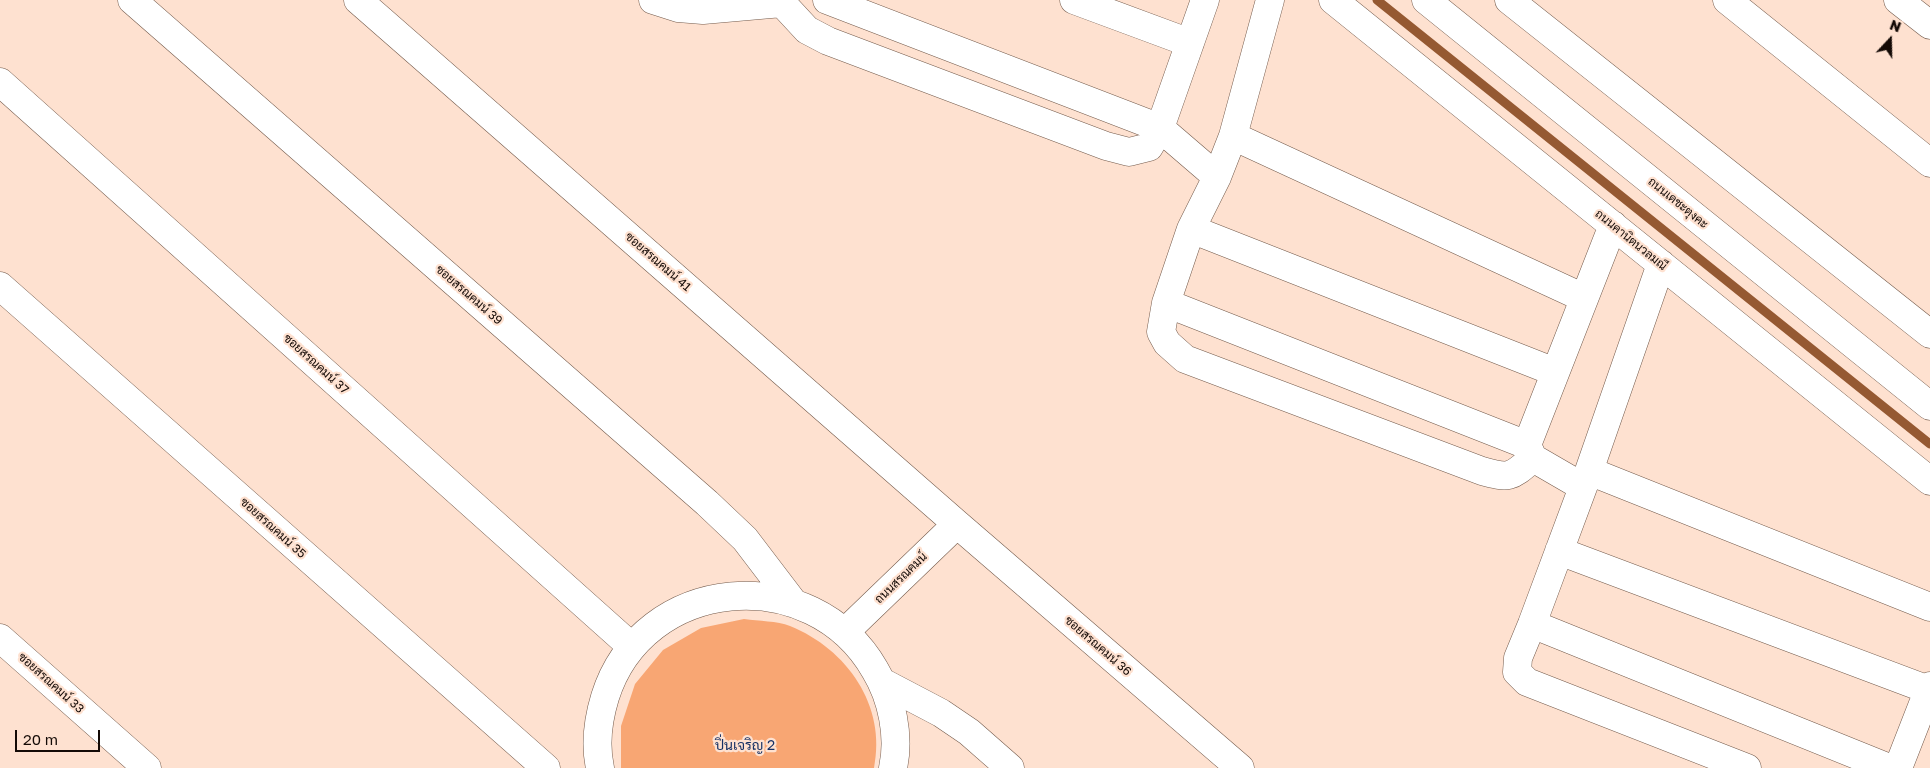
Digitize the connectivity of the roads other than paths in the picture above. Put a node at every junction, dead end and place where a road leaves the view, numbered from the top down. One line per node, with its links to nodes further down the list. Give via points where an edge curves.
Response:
1 (132, 0): 35 (street, ซอยสรณคมน์ 39, via 707,503 745,539)
2 (358, 0): 33 (street, ซอยสรณคมน์ 41)
3 (653, 0): 12 (street, via 678,8 703,10)
4 (828, 0): 17 (street)
5 (1074, 0): 15 (street)
6 (1205, 0): 15 (street)
7 (1270, 0): 18 (street)
8 (1333, 0): 21 (street, ถนนคานิตนวลมณี)
9 (1426, 0): 29 (street, ถนนเดชะตุงคะ)
10 (1509, 0): 27 (street)
11 (1898, 0): 14 (street)
12 (783, 2): 17 (street, via 807,30 828,41 1106,146 1129,152 1149,147)
13 (1743, 5): 19 (street)
14 (1930, 25)
15 (1190, 43): 17 (street)
16 (0, 82): 40 (street, ซอยสรณคมน์ 37)
17 (1160, 128): 20 (street)
18 (1232, 136): 20 (street); 25 (street)
19 (1930, 163)
20 (1217, 177): 22 (street)
21 (1613, 225): 23 (street, ถนนคานิตนวลมณี); 25 (street)
22 (1191, 228): 26 (street); 28 (street)
23 (1661, 264): 31 (street); 32 (street, ถนนคานิตนวลมณี)
24 (0, 286): 44 (street, ซอยสรณคมน์ 35)
25 (1584, 298): 28 (street)
26 (1166, 303): 30 (street); 30 (street, via 1161,332 1167,343 1185,359 1503,477 1517,473)
27 (1930, 334)
28 (1555, 372): 30 (street)
29 (1930, 406)
30 (1530, 452): 31 (street)
31 (1586, 479): 34 (street); 36 (street)
32 (1930, 480)
33 (957, 524): 38 (street, ถนนสรณคมน์); 48 (street, ซอยสรณคมน์ 36)
34 (1559, 551): 37 (street); 42 (street)
35 (793, 602): 38 (street, via 821,615); 40 (street, via 750,594 706,600 665,618)
36 (1930, 607)
37 (1532, 624): 49 (street, via 1518,658 1517,672 1527,682); 50 (street)
38 (845, 632): 41 (street, via 866,655)
39 (0, 638): 43 (street, ซอยสรณคมน์ 33)
40 (632, 647): 45 (street, via 610,680 599,717)
41 (882, 682): 46 (street, via 894,718 895,757); 47 (street, via 962,727)
42 (1929, 688): 51 (street)
43 (147, 768)
44 (546, 768)
45 (600, 768)
46 (892, 768)
47 (1010, 768)
48 (1240, 768)
49 (1747, 768)
50 (1888, 768)
51 (1898, 768)

